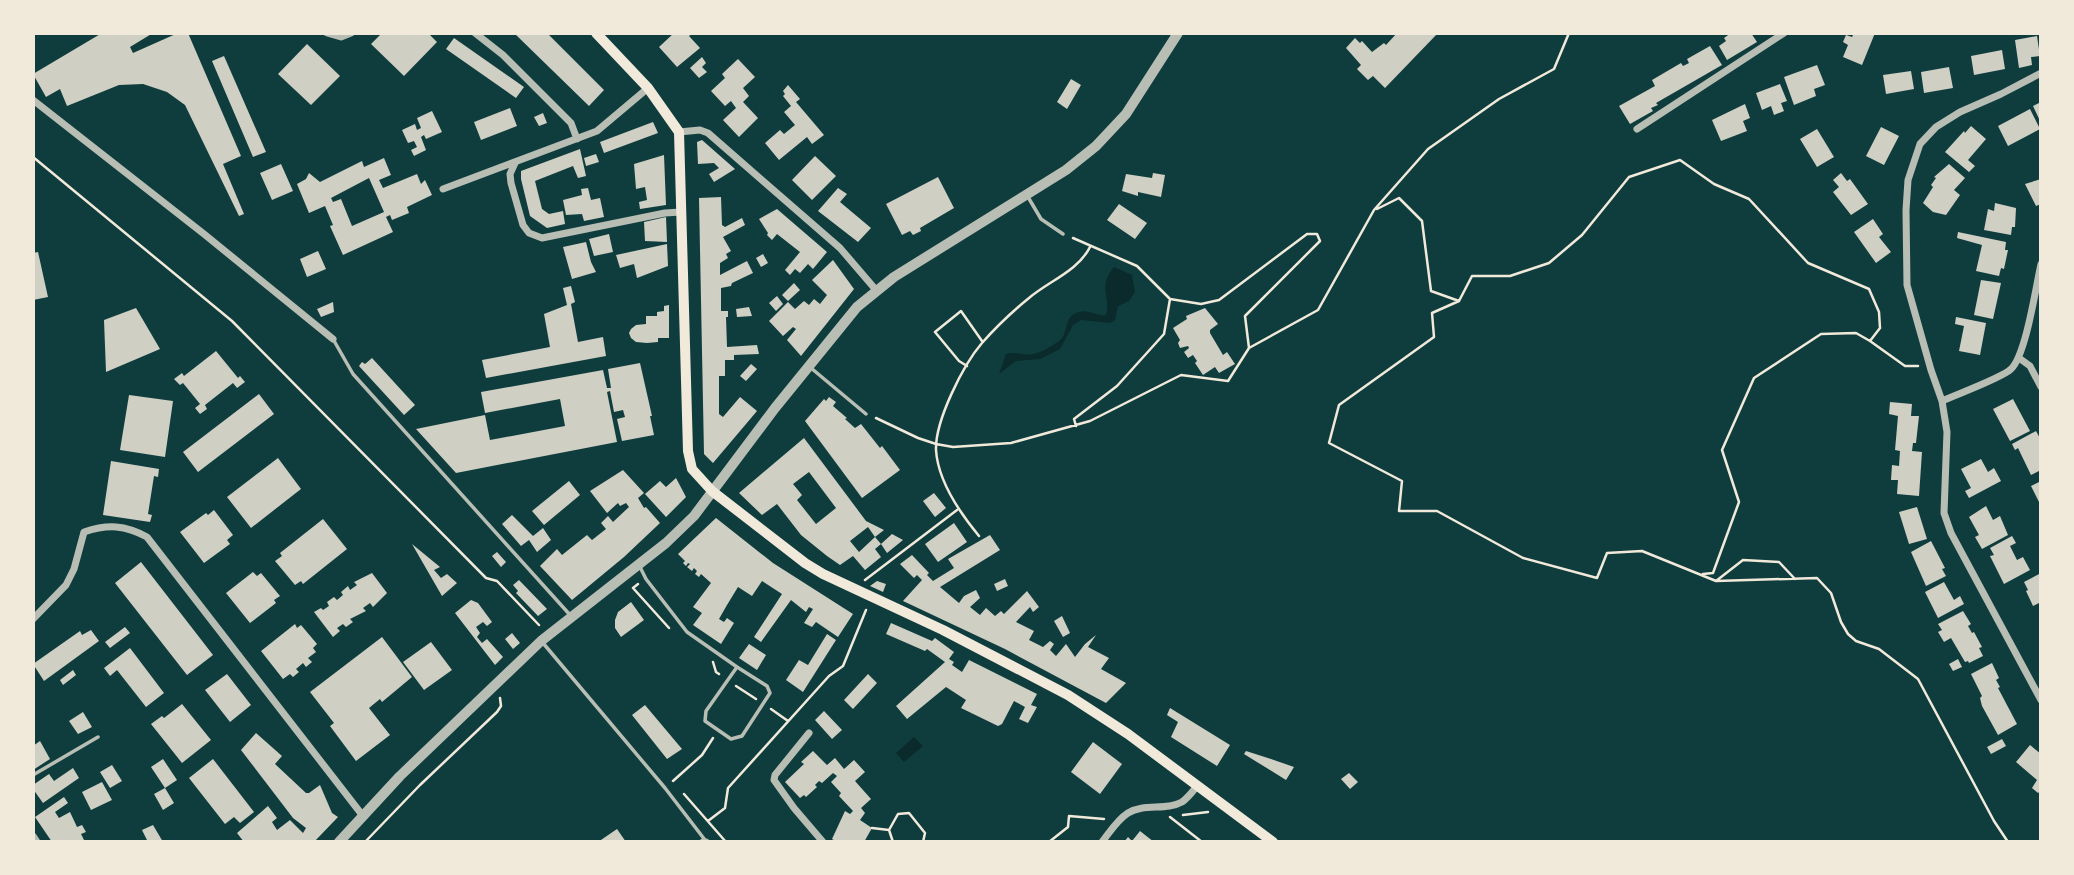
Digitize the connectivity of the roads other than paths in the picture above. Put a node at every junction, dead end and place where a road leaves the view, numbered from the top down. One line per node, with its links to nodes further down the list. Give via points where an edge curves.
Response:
1 (327, 33): 2 (street, via 341,37)
2 (351, 33)
3 (475, 33): 12 (street, via 571,123)
4 (596, 33): 8 (main road)
5 (1178, 33): 15 (street, via 1125,114 1097,146)
6 (1784, 33): 10 (street)
7 (2041, 73): 24 (street, via 1936,127 1917,151 1908,180 1907,285)
8 (648, 88): 11 (main road); 12 (street, via 597,131)
9 (33, 100): 20 (street)
10 (1637, 129)
11 (679, 132): 16 (main road); 19 (street, via 708,133 840,248)
12 (577, 139): 13 (street)
13 (516, 163): 14 (street); 16 (street, via 511,183 523,225 542,238)
14 (443, 189)
15 (1026, 195): 17 (lane, via 1041,219); 19 (street)
16 (681, 212): 26 (main road, via 688,451 692,469)
17 (1063, 234)
18 (2041, 264): 21 (street)
19 (876, 290): 22 (street)
20 (333, 340): 28 (lane, via 353,374)
21 (2019, 358): 23 (street, via 2030,366); 24 (street, via 2011,370)
22 (809, 366): 25 (lane); 26 (street)
23 (2041, 387)
24 (1942, 401): 32 (street, via 1947,432 1944,513)
25 (866, 414)
26 (712, 491): 27 (street, via 694,516); 36 (main road, via 822,574 1068,695)
27 (639, 565): 28 (street); 31 (lane, via 687,632)
28 (571, 616): 30 (street)
29 (33, 619): 37 (street, via 66,585 84,533 103,526 128,527 147,537)
30 (541, 641): 37 (street); 39 (lane)
31 (737, 667): 31 (lane, via 706,711 705,721 731,739 742,736 770,693 767,686)
32 (2041, 699)
33 (809, 733): 42 (street, via 774,780)
34 (98, 737): 35 (lane)
35 (33, 775)
36 (1197, 786): 43 (street, via 1177,804 1136,809 1118,821); 44 (main road)
37 (363, 816): 41 (street)
38 (33, 836): 40 (street)
39 (705, 841)
40 (37, 842)
41 (339, 842)
42 (823, 842)
43 (1102, 842)
44 (1273, 842)

